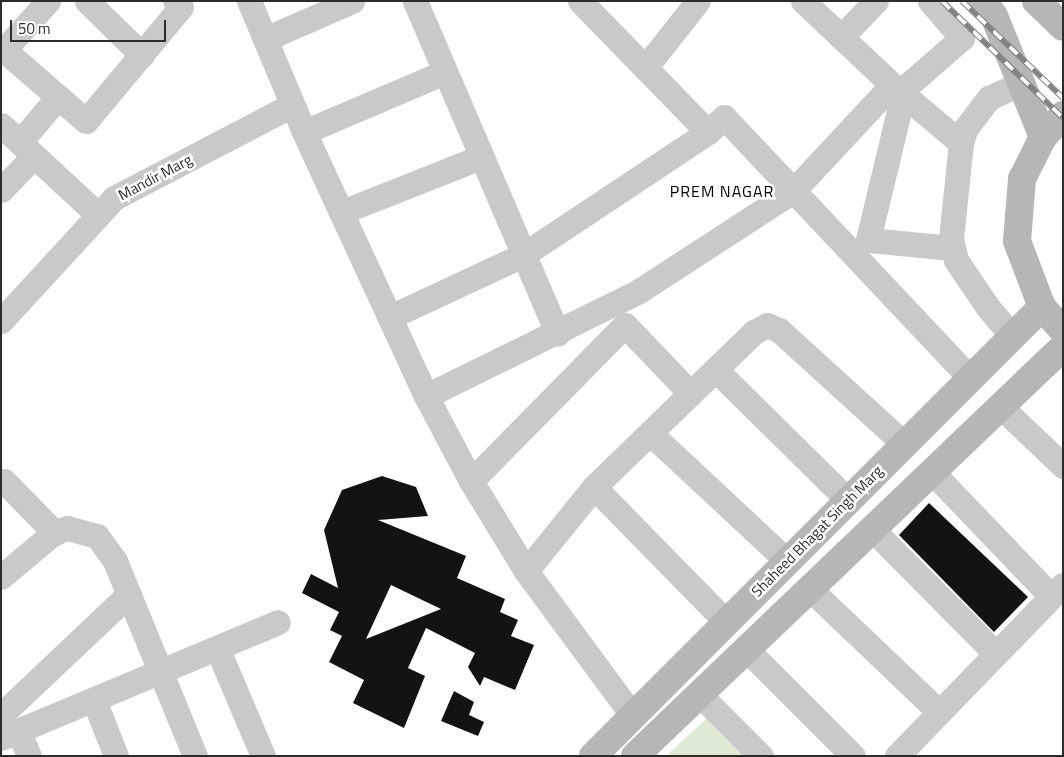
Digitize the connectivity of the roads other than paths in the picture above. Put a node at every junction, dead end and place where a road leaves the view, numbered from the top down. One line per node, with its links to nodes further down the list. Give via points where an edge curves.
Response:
1 (48, 1): 22 (street, via 4,50)
2 (87, 1): 17 (street)
3 (175, 1): 17 (street, via 181,7)
4 (250, 1): 16 (street)
5 (352, 1): 16 (street)
6 (415, 1): 19 (street)
7 (580, 1): 18 (street)
8 (698, 1): 18 (street)
9 (803, 1): 15 (street)
10 (876, 1): 15 (street)
11 (930, 1): 21 (street, via 962,38)
12 (982, 1): 20 (main road, via 994,16)
13 (1036, 1): 14 (main road)
14 (1063, 27)
15 (841, 37): 21 (street)
16 (265, 39): 23 (street)
17 (142, 55): 22 (street, via 86,121)
18 (645, 68): 27 (street)
19 (445, 72): 26 (street); 31 (street)
20 (1021, 83): 28 (main road); 29 (street, via 989,98 966,128)
21 (898, 90): 29 (street); 33 (street); 36 (street, via 868,240)
22 (58, 97): 30 (street)
23 (292, 105): 26 (street); 35 (street, Mandir Marg, via 114,198)
24 (1063, 115): 28 (main road)
25 (1, 126): 30 (street)
26 (304, 132): 34 (street)
27 (708, 132): 33 (street, via 724,116); 37 (street)
28 (1043, 136): 38 (main road, via 1022,179 1017,241)
29 (961, 143): 36 (street, via 952,216)
30 (27, 149): 32 (street); 35 (street)
31 (481, 157): 34 (street); 37 (street)
32 (5, 179)
33 (793, 191): 41 (street, via 639,291); 45 (street)
34 (342, 212): 39 (street)
35 (97, 214): 40 (street, Mandir Marg)
36 (953, 248): 42 (street, via 956,260)
37 (523, 255): 39 (street); 41 (street)
38 (1042, 307): 42 (main road, Shaheed Bhagat Singh Marg); 43 (main road)
39 (390, 317): 47 (street)
40 (1, 321)
41 (558, 334): 47 (street)
42 (1012, 336): 45 (main road, Shaheed Bhagat Singh Marg)
43 (1061, 348): 48 (main road)
44 (716, 370): 46 (street); 50 (street, via 754,332 767,325 779,330); 56 (street)
45 (970, 378): 50 (main road, Shaheed Bhagat Singh Marg)
46 (691, 394): 49 (street); 53 (street, via 625,325)
47 (426, 396): 53 (street)
48 (1001, 407): 51 (street); 52 (main road)
49 (651, 434): 55 (street); 59 (street)
50 (903, 443): 56 (main road, Shaheed Bhagat Singh Marg)
51 (1063, 466)
52 (932, 472): 57 (main road); 63 (street)
53 (471, 481): 60 (street)
54 (1, 484): 58 (street, via 4,481)
55 (594, 487): 60 (street); 66 (street)
56 (848, 500): 59 (main road, Shaheed Bhagat Singh Marg)
57 (872, 529): 62 (main road); 69 (street)
58 (55, 533): 61 (street); 64 (street, via 67,528 97,536 115,561)
59 (787, 562): 66 (main road, Shaheed Bhagat Singh Marg)
60 (526, 571): 74 (street)
61 (1, 577)
62 (810, 588): 67 (main road); 73 (street)
63 (1056, 590): 69 (street)
64 (129, 594): 70 (street); 75 (street)
65 (278, 622): 68 (street)
66 (726, 622): 74 (main road, Shaheed Bhagat Singh Marg)
67 (746, 649): 71 (main road); 83 (street)
68 (218, 650): 70 (street); 79 (street)
69 (995, 654): 73 (street)
70 (161, 673): 72 (street); 78 (street)
71 (699, 694): 81 (main road); 82 (street)
72 (94, 700): 75 (street); 77 (street)
73 (939, 712): 84 (street)
74 (633, 716): 80 (main road, Shaheed Bhagat Singh Marg)
75 (7, 728): 76 (street)
76 (29, 756)
77 (116, 756)
78 (195, 756)
79 (263, 756)
80 (592, 756)
81 (635, 756)
82 (762, 756)
83 (853, 756)
84 (897, 756)

